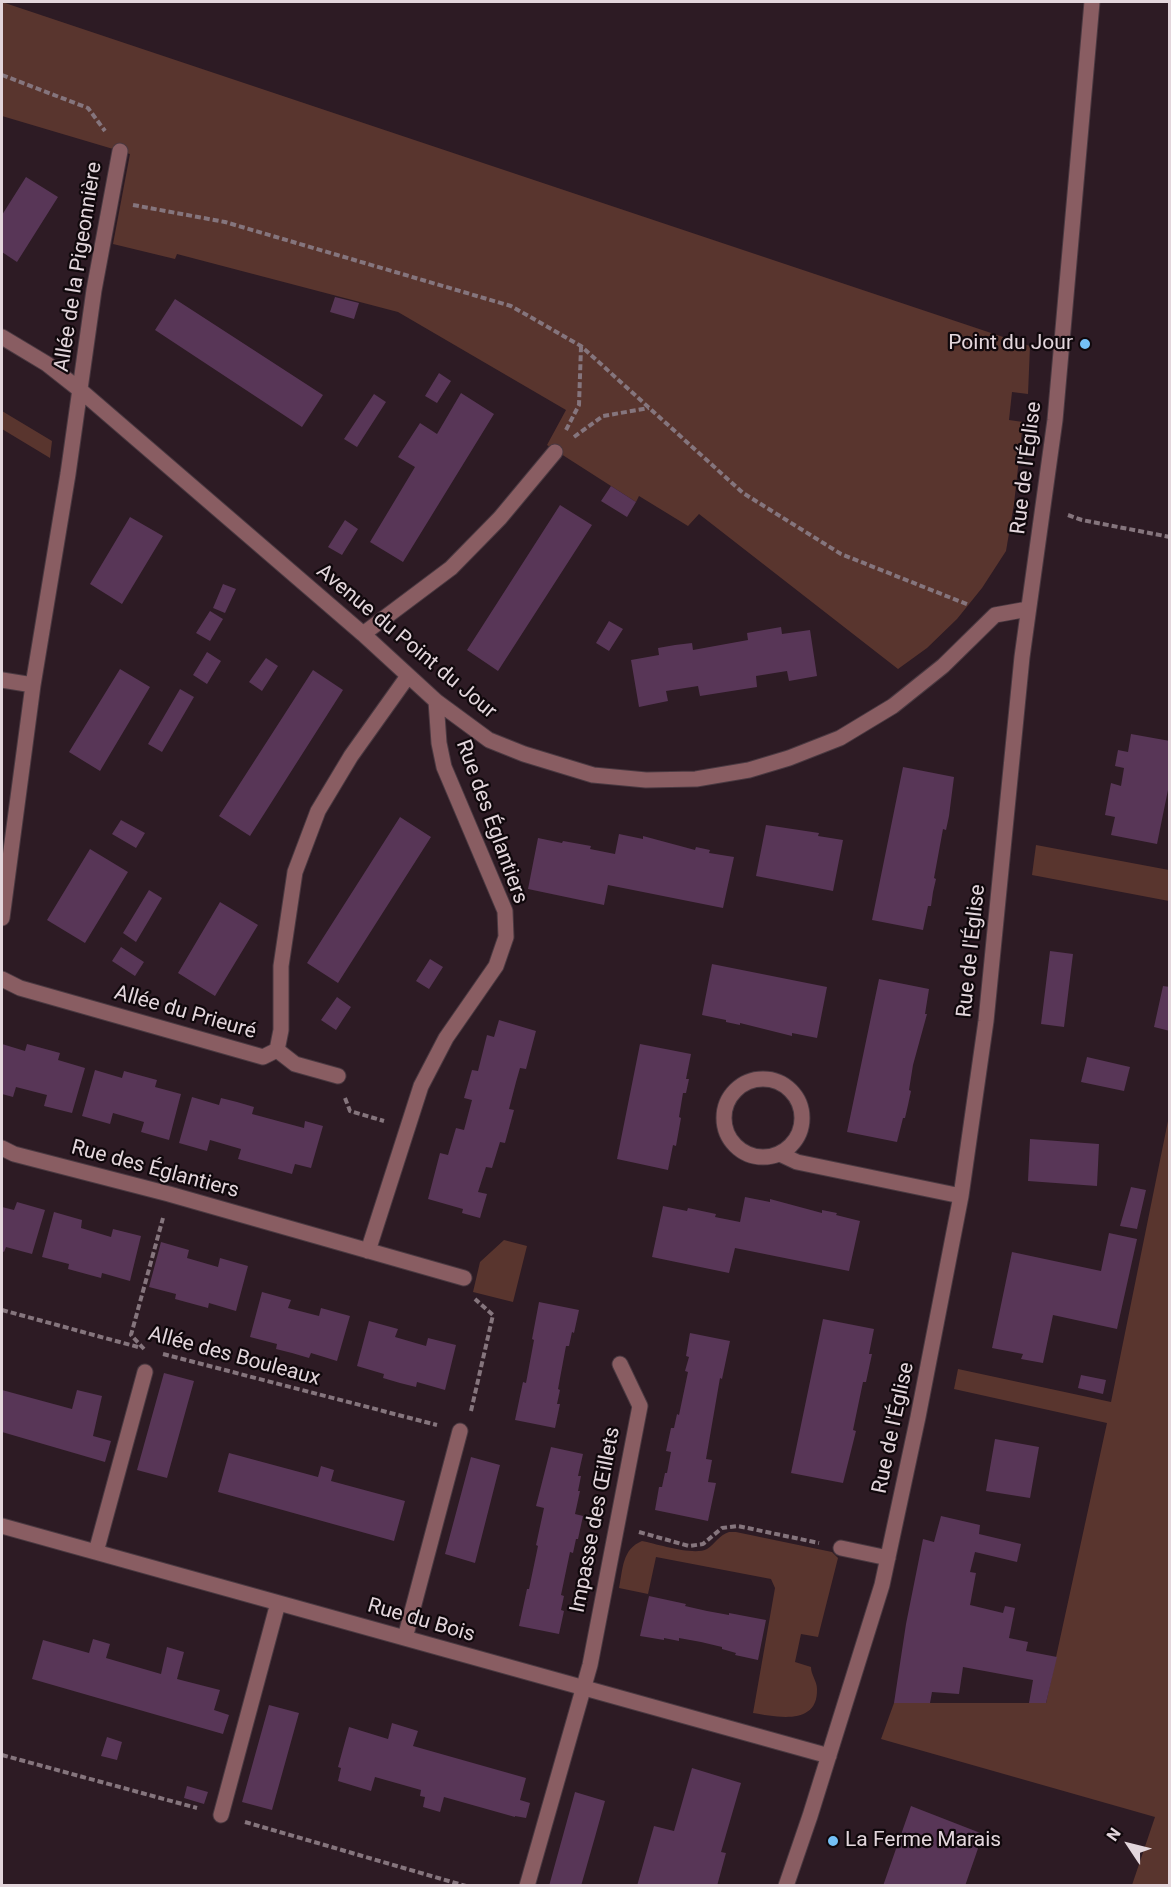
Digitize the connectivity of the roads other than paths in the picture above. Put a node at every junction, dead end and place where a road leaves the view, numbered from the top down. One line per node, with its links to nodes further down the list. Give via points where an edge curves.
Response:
1 (1092, 2): 6 (street, Rue de l'Église, via 1055,420)
2 (120, 151): 4 (street, Allée de la Pigeonnière)
3 (2, 337): 4 (street, Avenue du Point du Jour)
4 (80, 390): 7 (street, Avenue du Point du Jour); 10 (street, Allée de la Pigeonnière)
5 (555, 452): 7 (street, via 500,518 451,568)
6 (1028, 609): 11 (street, Avenue du Point du Jour, via 995,615 943,666 893,706 840,738 759,767 696,779 593,775 489,740); 18 (street, Rue de l'Église, via 986,1021)
7 (363, 634): 8 (street, Avenue du Point du Jour)
8 (408, 676): 11 (street, Avenue du Point du Jour); 14 (street, Allée du Prieuré, via 351,756 318,812 295,872 281,966)
9 (2, 680): 10 (street)
10 (33, 685): 12 (street, Allée de la Pigeonnière)
11 (436, 701): 19 (street, Rue des Églantiers, via 444,767 505,911 506,937 496,966 446,1038 421,1086)
12 (2, 918)
13 (2, 979): 14 (street, Allée du Prieuré, via 20,988 263,1058)
14 (278, 1050): 15 (street, via 295,1064)
15 (338, 1076)
16 (2, 1148): 19 (street, Rue des Églantiers)
17 (780, 1154): 17 (street, via 798,1135 801,1116 795,1096 774,1081 748,1082 737,1089 724,1110 727,1135 744,1153 755,1157); 18 (street, via 798,1162)
18 (962, 1196): 27 (street, Rue de l'Église)
19 (368, 1251): 20 (street, Rue des Églantiers)
20 (464, 1278)
21 (620, 1364): 30 (street, Impasse des Œillets, via 640,1406)
22 (145, 1372): 26 (street)
23 (460, 1431): 29 (street)
24 (2, 1526): 26 (street, Rue du Bois)
25 (841, 1548): 27 (street)
26 (96, 1552): 28 (street, Rue du Bois)
27 (888, 1558): 31 (street, Rue de l'Église)
28 (278, 1603): 29 (street, Rue du Bois); 32 (street)
29 (405, 1638): 30 (street, Rue du Bois)
30 (584, 1688): 31 (street, Rue du Bois); 33 (street, Impasse des Œillets)
31 (830, 1756): 34 (street, Rue de l'Église)
32 (221, 1815)
33 (527, 1886)
34 (786, 1886)

